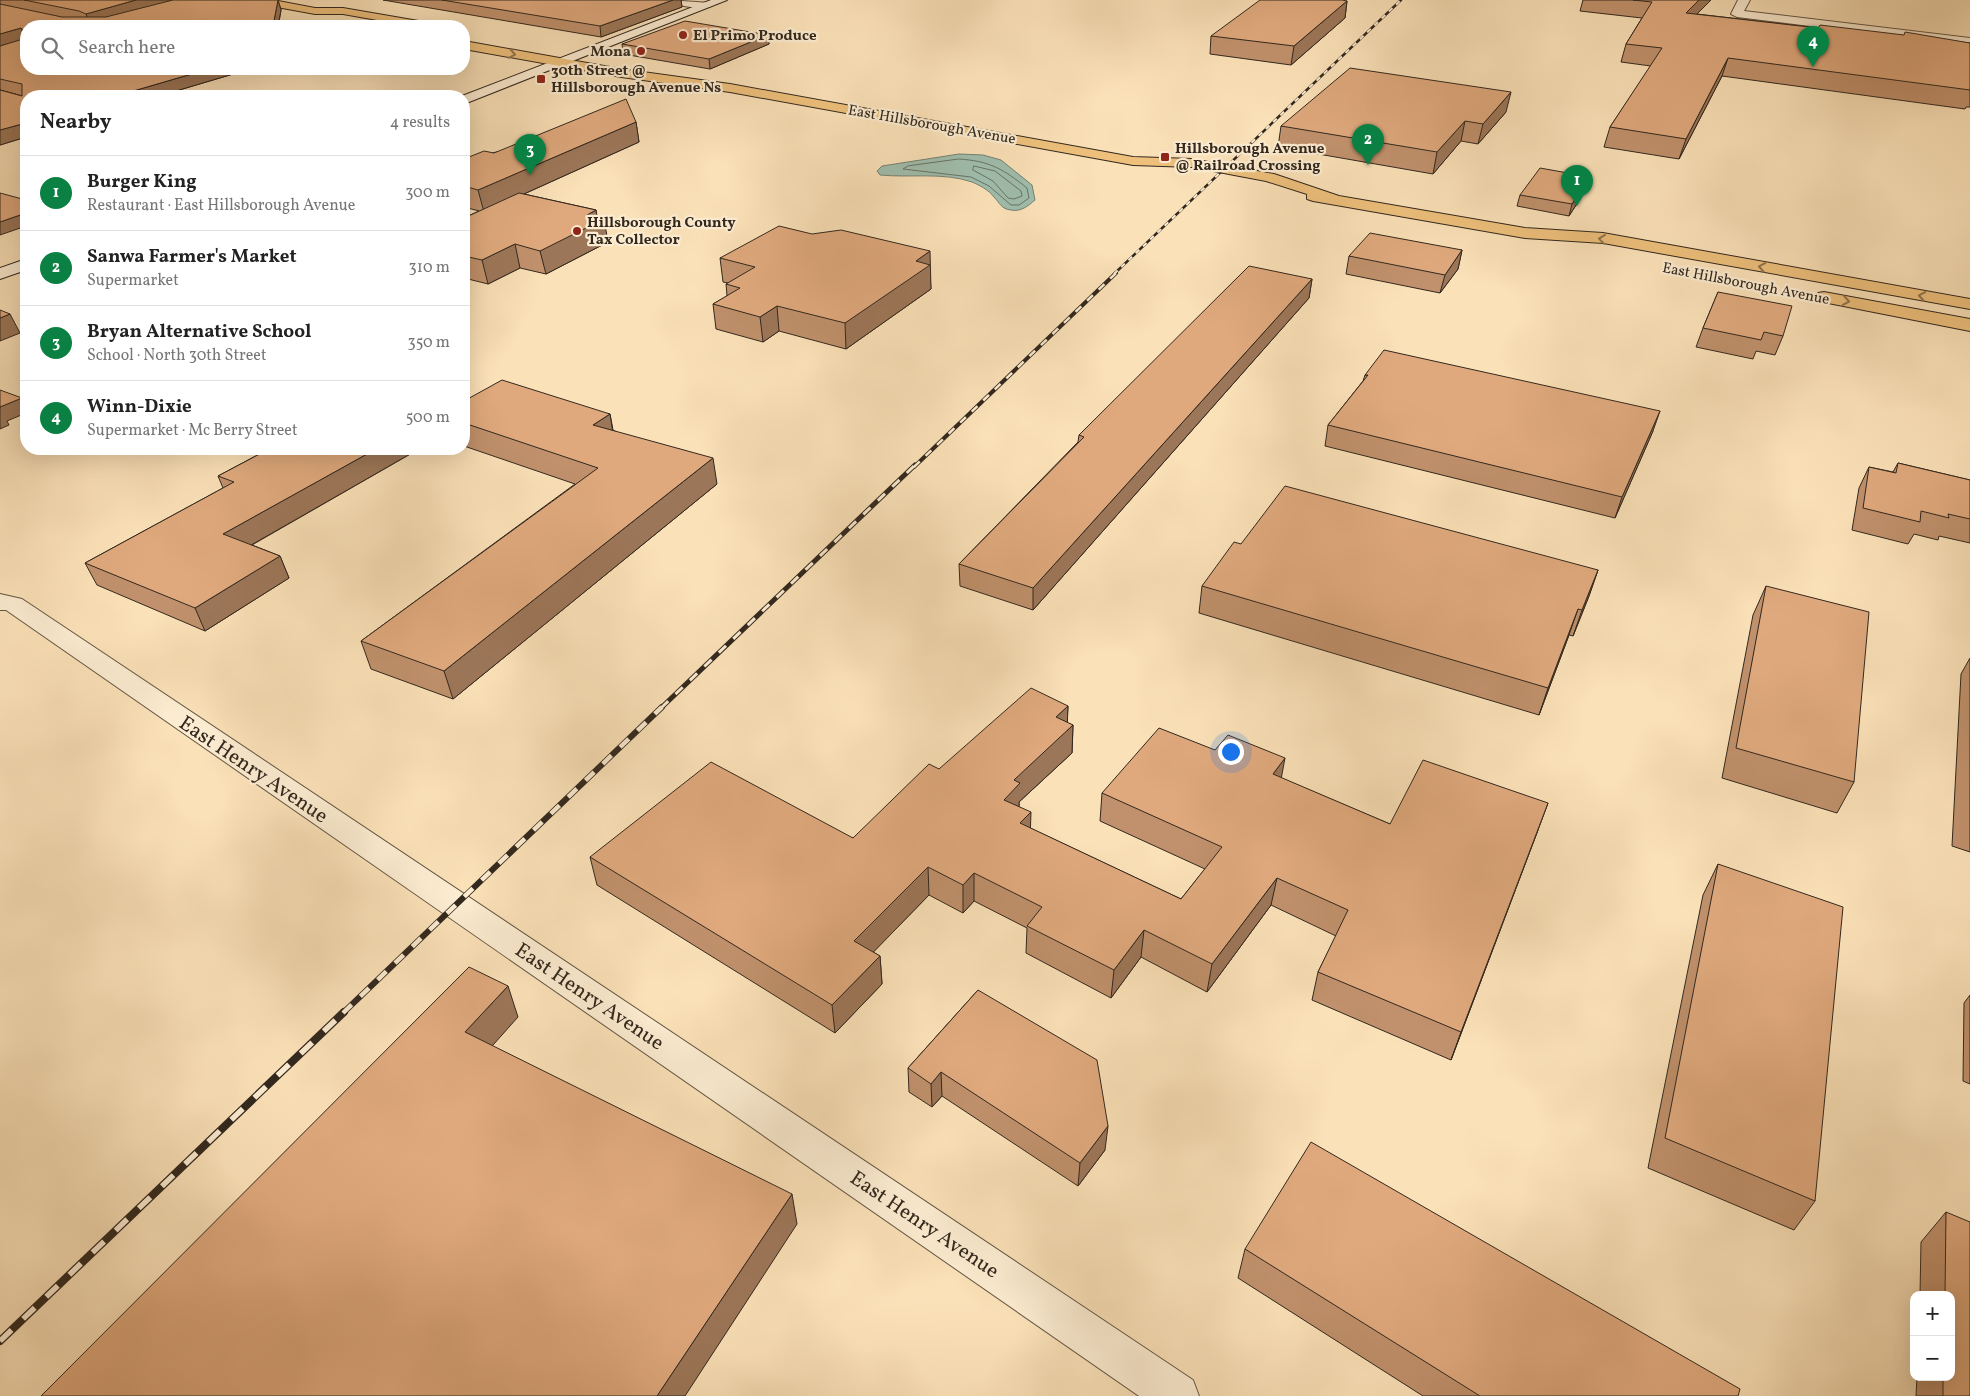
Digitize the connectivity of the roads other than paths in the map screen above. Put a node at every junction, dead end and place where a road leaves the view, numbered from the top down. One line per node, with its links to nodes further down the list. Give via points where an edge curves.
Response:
1 (255, 0): 6 (main road)
2 (673, 0): 5 (street)
3 (721, 0): 5 (street)
4 (1744, 0): 10 (street, via 1737,14)
5 (707, 5): 12 (street)
6 (315, 11): 7 (main road, via 315,17); 8 (main road, via 343,11)
7 (332, 20)
8 (395, 20)
9 (470, 33): 12 (main road, East Hillsborough Avenue)
10 (1970, 42)
11 (470, 46): 13 (main road, East Hillsborough Avenue, one-way to 13)
12 (582, 53): 13 (street); 14 (main road, East Hillsborough Avenue, via 645,64)
13 (560, 62): 14 (main road, East Hillsborough Avenue); 15 (street)
14 (730, 88): 16 (main road, East Hillsborough Avenue)
15 (470, 98)
16 (1134, 161): 17 (main road, East Hillsborough Avenue); 19 (main road, East Hillsborough Avenue, via 1192,164 1269,177)
17 (1184, 178)
18 (1268, 192): 19 (main road, East Hillsborough Avenue)
19 (1332, 197): 20 (main road, East Hillsborough Avenue)
20 (1525, 233): 21 (main road, East Hillsborough Avenue); 25 (main road, East Hillsborough Avenue, one-way to 20, via 1603,238)
21 (1590, 254)
22 (20, 266): 23 (street)
23 (0, 274)
24 (1804, 294): 26 (main road, East Hillsborough Avenue, one-way to 26)
25 (1970, 304)
26 (1970, 325)
27 (0, 602): 28 (street, East Henry Avenue, via 13,604)
28 (1177, 1396)

